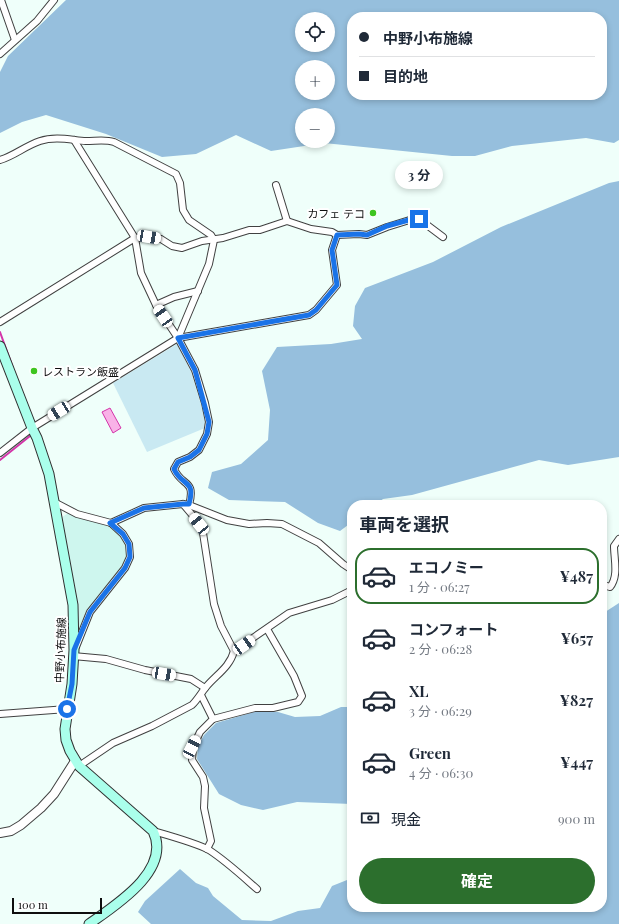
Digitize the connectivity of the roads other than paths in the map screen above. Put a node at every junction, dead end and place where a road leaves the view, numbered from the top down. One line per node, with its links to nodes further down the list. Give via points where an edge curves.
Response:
1 (1, 0): 3 (street)
2 (54, 0): 3 (street, via 37,21)
3 (15, 40): 4 (street)
4 (0, 54)
5 (74, 140): 6 (street, via 54,138 40,141); 11 (street); 12 (street, via 114,142 176,174 180,182 183,210 189,220 211,235)
6 (0, 160)
7 (276, 185): 8 (street)
8 (287, 221): 9 (street); 12 (street)
9 (337, 235): 10 (street, via 367,235 416,218); 16 (street, via 332,250 337,285 309,315)
10 (443, 237)
11 (135, 238): 12 (street, via 161,239 172,246 182,248); 14 (street, via 141,273); 15 (street)
12 (214, 240): 13 (street)
13 (198, 291): 14 (street); 16 (street)
14 (156, 305): 16 (street)
15 (0, 322)
16 (178, 338): 18 (street); 21 (street, via 195,370 209,422 207,434 199,450 178,462 174,469 178,477 191,488 192,494)
17 (0, 346): 18 (main road, 中野小布施線)
18 (32, 428): 19 (street); 20 (main road, 中野小布施線, via 49,474)
19 (1, 451)
20 (54, 502): 22 (street, via 76,514); 29 (main road, 中野小布施線, via 73,605)
21 (186, 504): 22 (street, via 144,508); 24 (street, via 227,520 249,524 282,524 319,543); 28 (street, via 203,533 214,604 221,626)
22 (110, 523): 29 (street, via 123,534 129,544 130,557 125,568 90,612)
23 (619, 539): 25 (street, via 614,546 614,583)
24 (347, 567)
25 (607, 587)
26 (347, 592): 27 (street, via 332,600 289,613)
27 (267, 629): 28 (street); 34 (street, via 294,676 302,696 298,702 273,708 255,708)
28 (234, 651): 30 (street, via 221,673)
29 (74, 653): 30 (street, via 191,679); 32 (main road, 中野小布施線)
30 (205, 688): 31 (street)
31 (201, 695): 34 (street); 35 (street, via 192,705)
32 (67, 709): 33 (street); 35 (main road, 中野小布施線, via 66,740)
33 (0, 714)
34 (213, 719): 38 (street, via 200,732 192,747 192,760 203,777 205,786 204,808 211,841)
35 (77, 763): 36 (main road, 中野小布施線); 37 (street, via 41,808 21,825 11,831)
36 (153, 831): 38 (street); 40 (main road, via 158,848 146,877)
37 (0, 833)
38 (207, 849): 39 (street)
39 (257, 889)
40 (89, 924)

